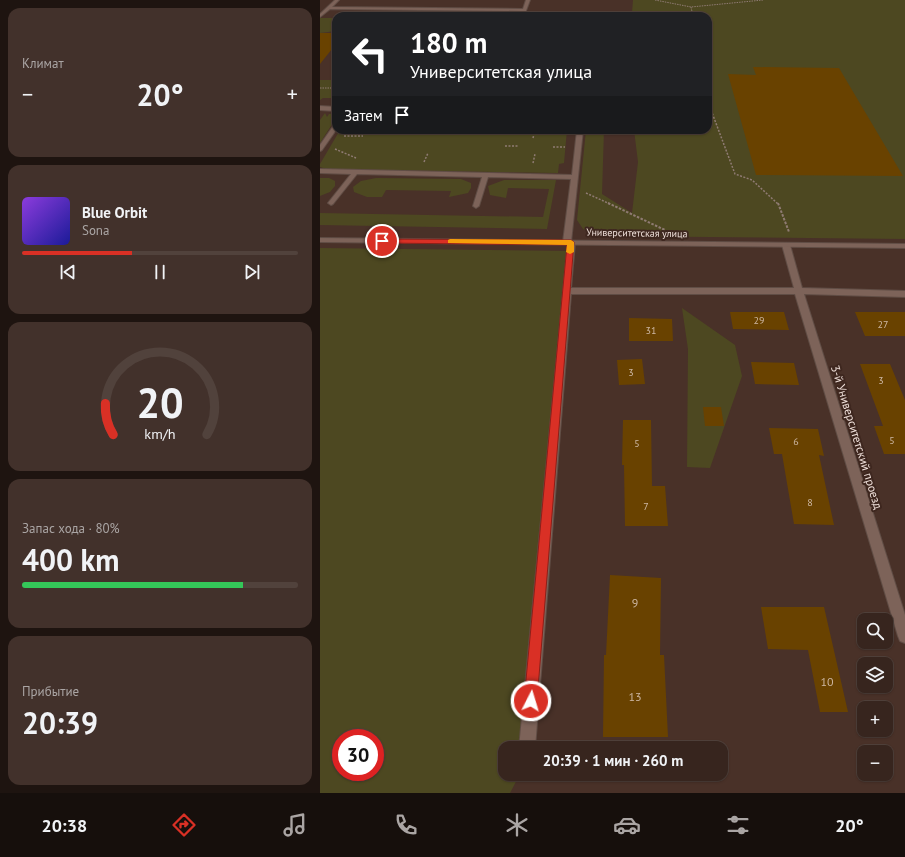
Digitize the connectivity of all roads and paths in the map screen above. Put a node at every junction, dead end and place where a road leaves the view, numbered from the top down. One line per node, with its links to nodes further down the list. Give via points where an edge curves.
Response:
1 (337, 0): 6 (lane)
2 (528, 0): 7 (lane)
3 (655, 0): 5 (path)
4 (763, 0): 5 (path)
5 (691, 7): 8 (path)
6 (330, 8): 7 (lane); 9 (lane)
7 (524, 10)
8 (692, 12)
9 (320, 16)
10 (320, 88): 11 (path)
11 (332, 88)
12 (320, 108): 13 (lane)
13 (332, 108)
14 (712, 113): 38 (path, via 735,174 752,180 778,203)
15 (332, 132): 25 (lane)
16 (534, 134): 20 (path)
17 (579, 134): 33 (lane)
18 (343, 136): 19 (path)
19 (363, 136)
20 (534, 138)
21 (505, 146): 22 (path)
22 (520, 146)
23 (553, 147): 24 (path)
24 (565, 147)
25 (320, 149)
26 (428, 153): 28 (path)
27 (535, 154): 29 (path)
28 (423, 164)
29 (532, 166)
30 (320, 171): 31 (lane)
31 (356, 171): 32 (lane); 35 (lane)
32 (486, 174): 33 (lane); 36 (lane)
33 (574, 176): 34 (lane)
34 (573, 187): 37 (path); 40 (lane)
35 (331, 203)
36 (476, 206)
37 (665, 230)
38 (790, 232)
39 (320, 240): 40 (street, Университетская улица)
40 (569, 242): 41 (street, Университетская улица); 43 (street)
41 (786, 244): 42 (street, Университетская улица); 44 (street, 3-й Университетский проезд)
42 (905, 246)
43 (567, 291): 44 (street); 47 (street)
44 (799, 291): 45 (street); 46 (street, 3-й Университетский проезд)
45 (905, 294)
46 (905, 636)
47 (527, 741)

